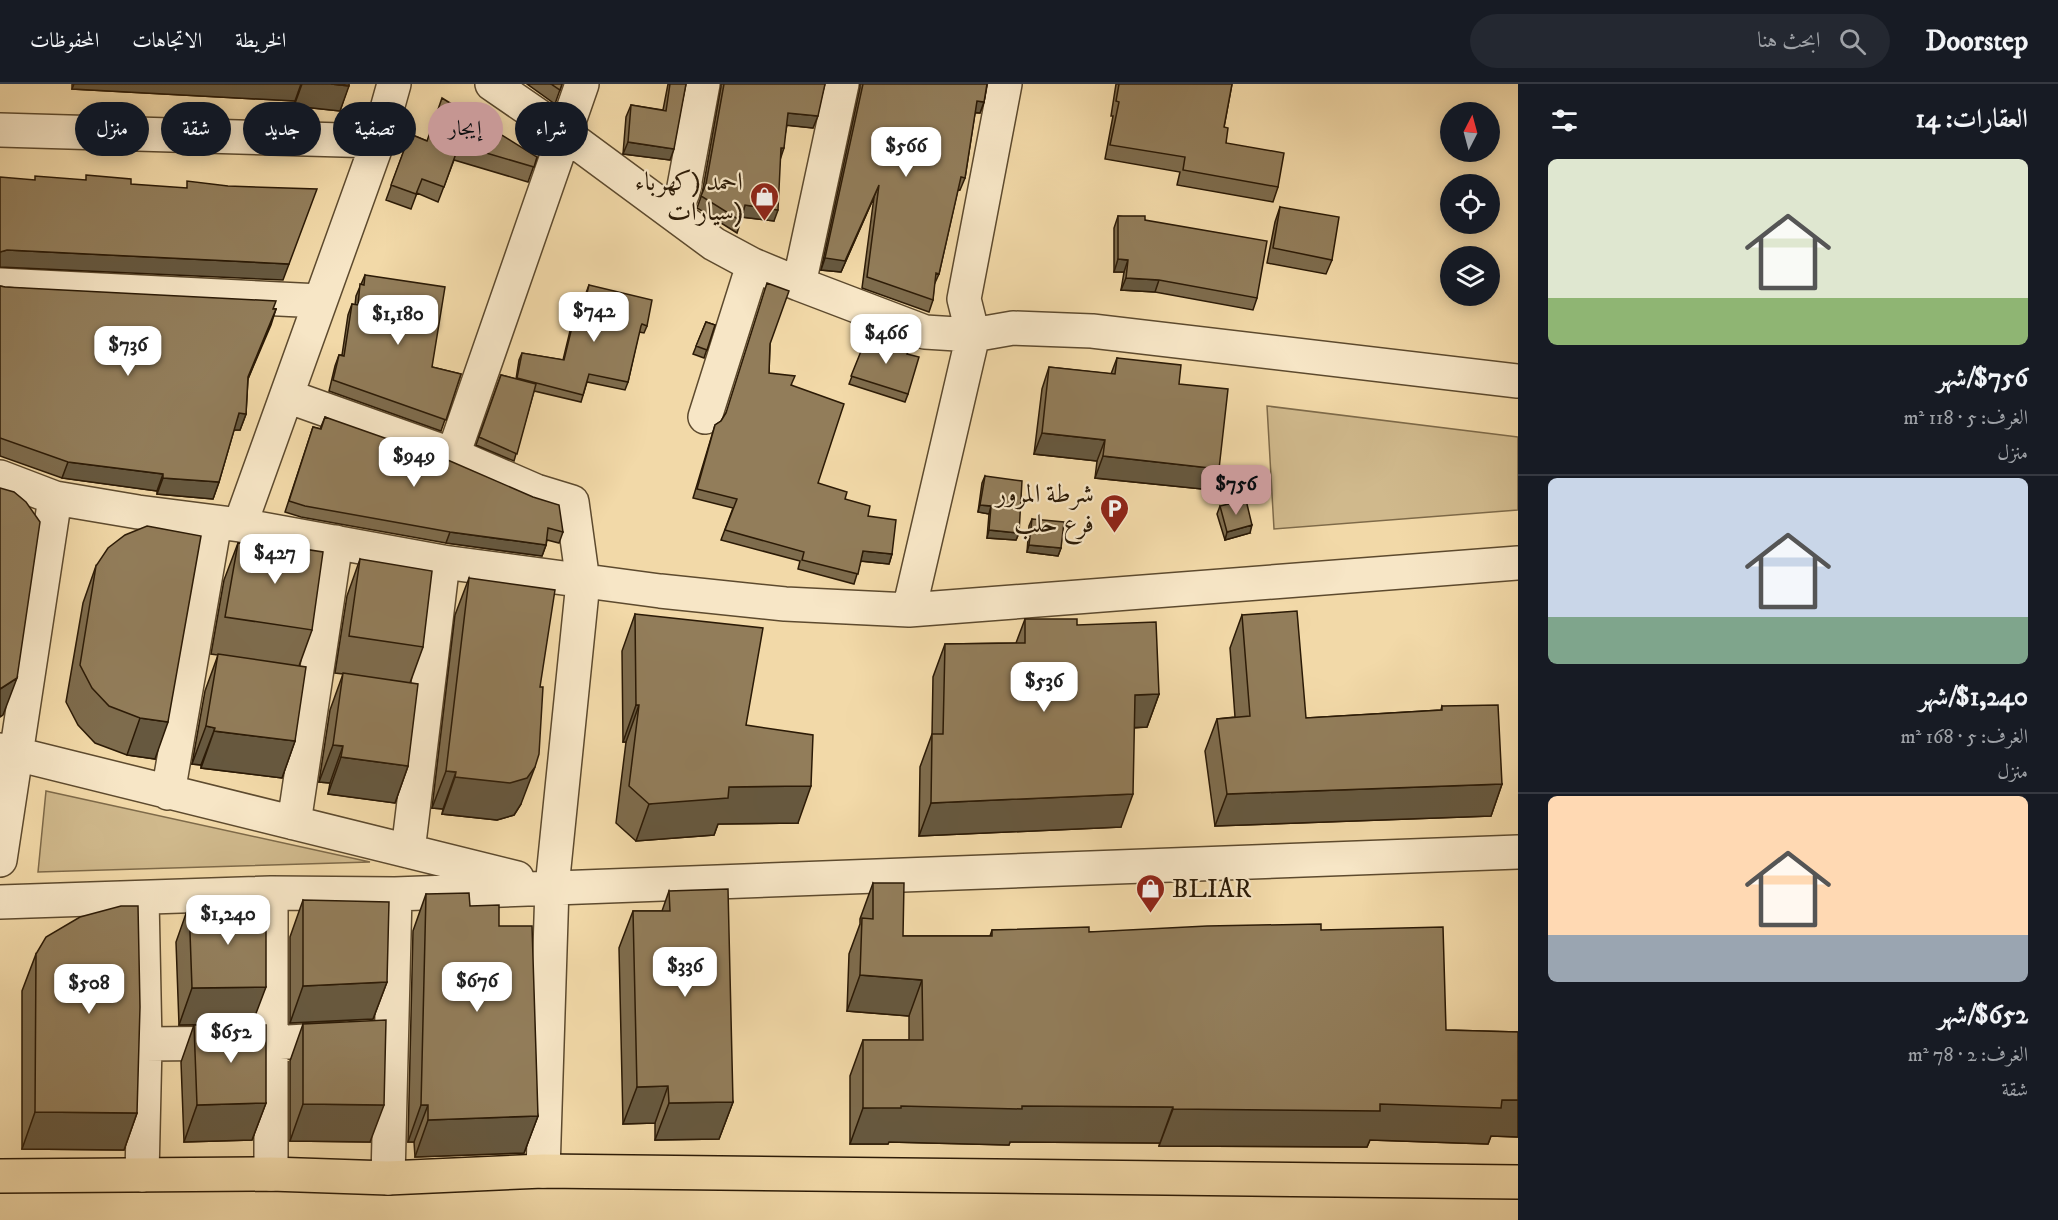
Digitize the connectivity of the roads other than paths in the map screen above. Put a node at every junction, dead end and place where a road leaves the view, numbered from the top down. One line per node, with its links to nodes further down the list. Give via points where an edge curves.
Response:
1 (394, 84): 7 (street)
2 (492, 84): 8 (street)
3 (582, 84): 9 (street)
4 (703, 84): 15 (street, via 683,192)
5 (842, 84): 17 (street)
6 (1005, 84): 20 (street, via 964,299)
7 (389, 102)
8 (518, 102)
9 (576, 102)
10 (0, 130): 11 (street)
11 (333, 140)
12 (588, 151): 15 (street)
13 (373, 156): 19 (street)
14 (557, 156): 24 (street)
15 (674, 213): 16 (street, via 714,244)
16 (753, 265): 17 (street); 23 (street)
17 (799, 284): 20 (street, via 925,332)
18 (0, 285): 19 (street)
19 (320, 301): 22 (street)
20 (974, 336): 21 (street, via 1013,328 1092,331); 32 (street)
21 (1518, 381)
22 (286, 396): 24 (street); 27 (street)
23 (705, 417)
24 (453, 455): 31 (street, via 572,502)
25 (0, 477): 26 (street)
26 (55, 498): 27 (street); 40 (street)
27 (228, 524): 28 (street); 33 (street)
28 (336, 542): 29 (street); 36 (street)
29 (443, 562): 31 (street); 39 (street)
30 (1518, 563): 32 (street)
31 (583, 582): 32 (street, via 785,604); 46 (street)
32 (909, 610)
33 (189, 670): 34 (street); 41 (street)
34 (224, 675)
35 (280, 684): 36 (street)
36 (314, 689): 37 (street); 42 (street)
37 (348, 694)
38 (392, 700): 39 (street)
39 (425, 705): 43 (street)
40 (8, 753): 41 (street); 45 (street)
41 (168, 793): 42 (street)
42 (294, 823): 43 (street)
43 (408, 851): 46 (street)
44 (1518, 852): 46 (street)
45 (0, 860)
46 (552, 887): 48 (street); 54 (street)
47 (270, 893): 48 (street); 49 (street); 52 (street)
48 (395, 894): 51 (street)
49 (142, 898): 50 (street); 53 (street)
50 (0, 902)
51 (390, 1037): 52 (street); 58 (street)
52 (271, 1043): 53 (street); 55 (street)
53 (145, 1044): 56 (street)
54 (543, 1171): 58 (main road); 59 (main road)
55 (271, 1174): 56 (main road); 58 (main road)
56 (142, 1175): 57 (main road)
57 (0, 1176)
58 (388, 1178)
59 (1518, 1182)

